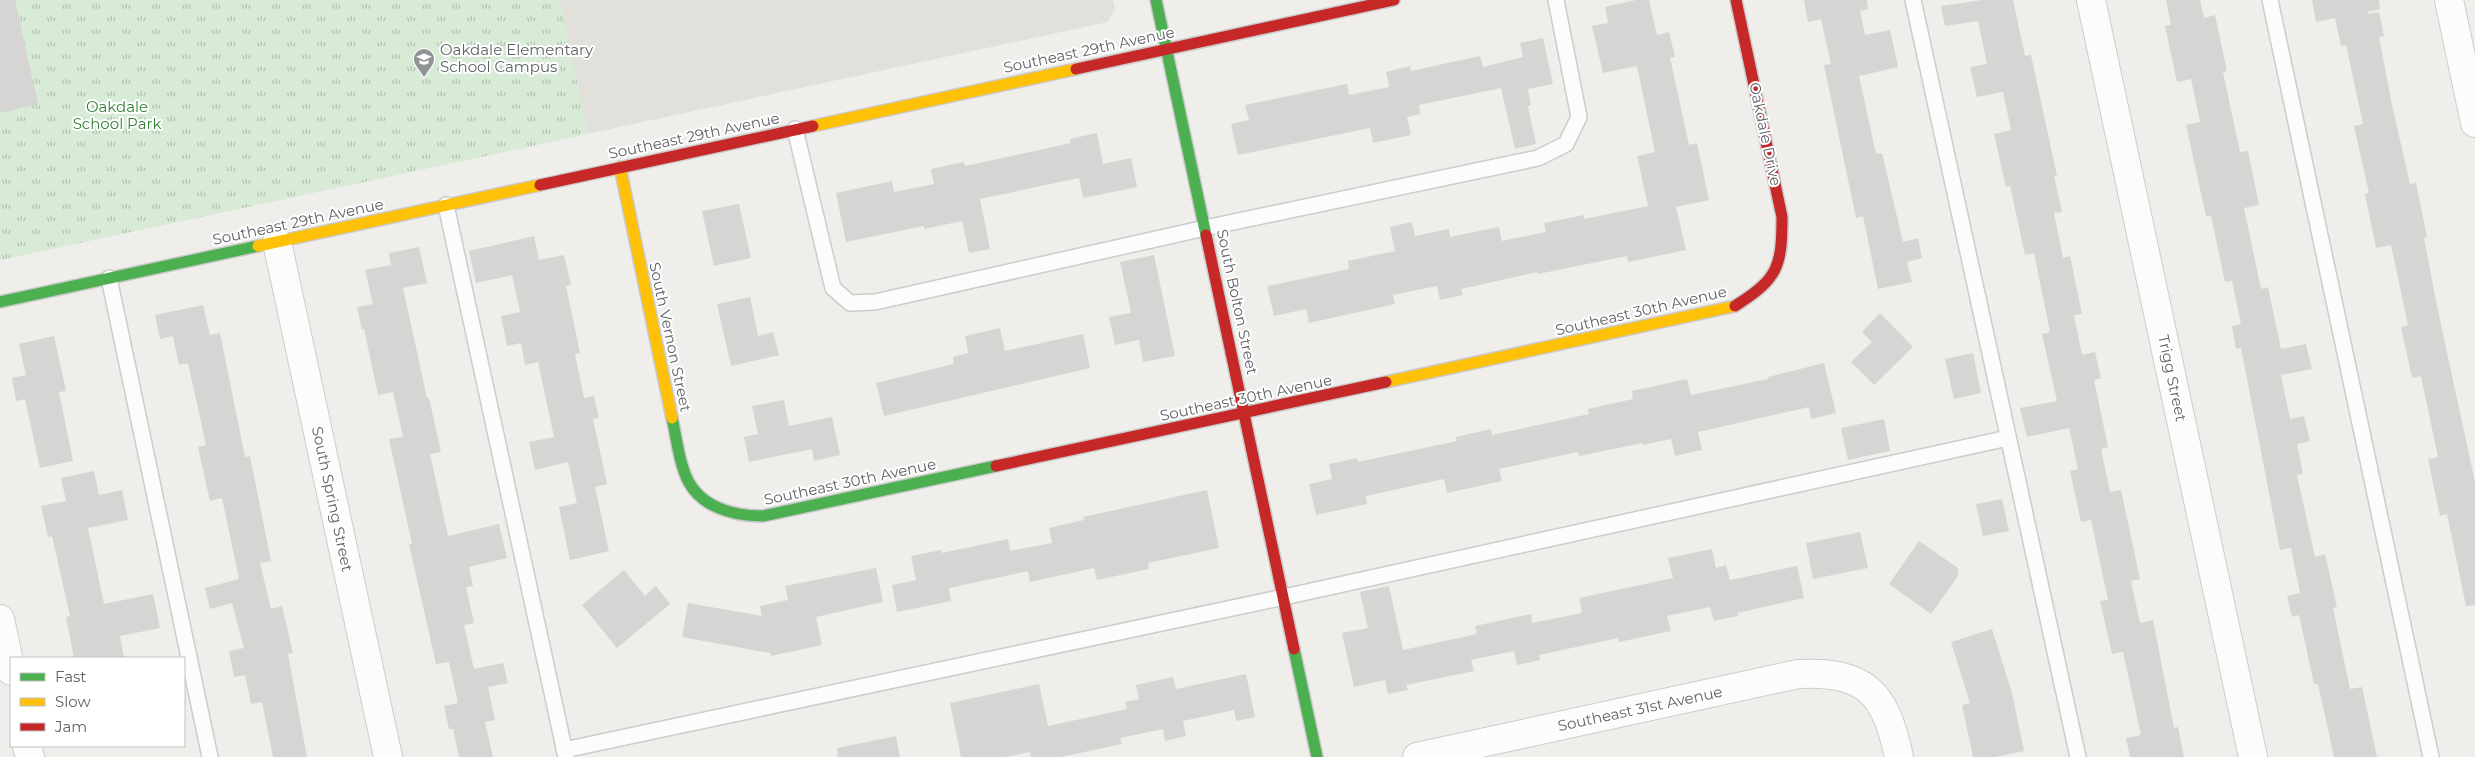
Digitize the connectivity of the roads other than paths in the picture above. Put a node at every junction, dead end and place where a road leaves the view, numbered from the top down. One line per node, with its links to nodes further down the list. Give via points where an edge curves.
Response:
1 (1156, 0): 9 (street, South Bolton Street)
2 (1556, 0): 14 (lane, via 1579,117 1566,144 1538,158)
3 (1736, 0): 16 (street, Oakdale Drive, via 1782,217 1783,248)
4 (1913, 0): 20 (lane)
5 (2091, 0): 32 (street, Trigg Street)
6 (2270, 0): 33 (lane)
7 (2448, 0): 10 (street)
8 (1384, 1): 9 (street, Southeast 29th Avenue)
9 (1167, 49): 11 (street, Southeast 29th Avenue); 14 (street, South Bolton Street)
10 (2475, 123)
11 (795, 129): 12 (street, Southeast 29th Avenue); 14 (lane, via 832,288 850,303 875,302)
12 (620, 167): 13 (street, Southeast 29th Avenue); 21 (street, South Vernon Street, via 684,473)
13 (446, 205): 15 (street, Southeast 29th Avenue); 25 (lane)
14 (1205, 228): 19 (street, South Bolton Street)
15 (277, 242): 17 (street, Southeast 29th Avenue); 27 (street, South Spring Street)
16 (1778, 269): 19 (street, Southeast 30th Avenue, via 1768,284 1734,307)
17 (109, 278): 18 (street, Southeast 29th Avenue); 26 (lane)
18 (0, 302)
19 (1245, 414): 21 (street, Southeast 30th Avenue, via 763,516 739,517); 22 (street, South Bolton Street)
20 (2008, 438): 22 (lane); 31 (lane)
21 (708, 504)
22 (1284, 597): 25 (lane); 28 (street, South Bolton Street)
23 (0, 619): 24 (street)
24 (10, 666)
25 (565, 753)
26 (210, 757)
27 (388, 757)
28 (1317, 757)
29 (1418, 757): 30 (street, Southeast 31st Avenue, via 1798,674 1820,673 1842,676 1861,684 1879,699 1892,725)
30 (1899, 757)
31 (2078, 757)
32 (2253, 757)
33 (2431, 757)

